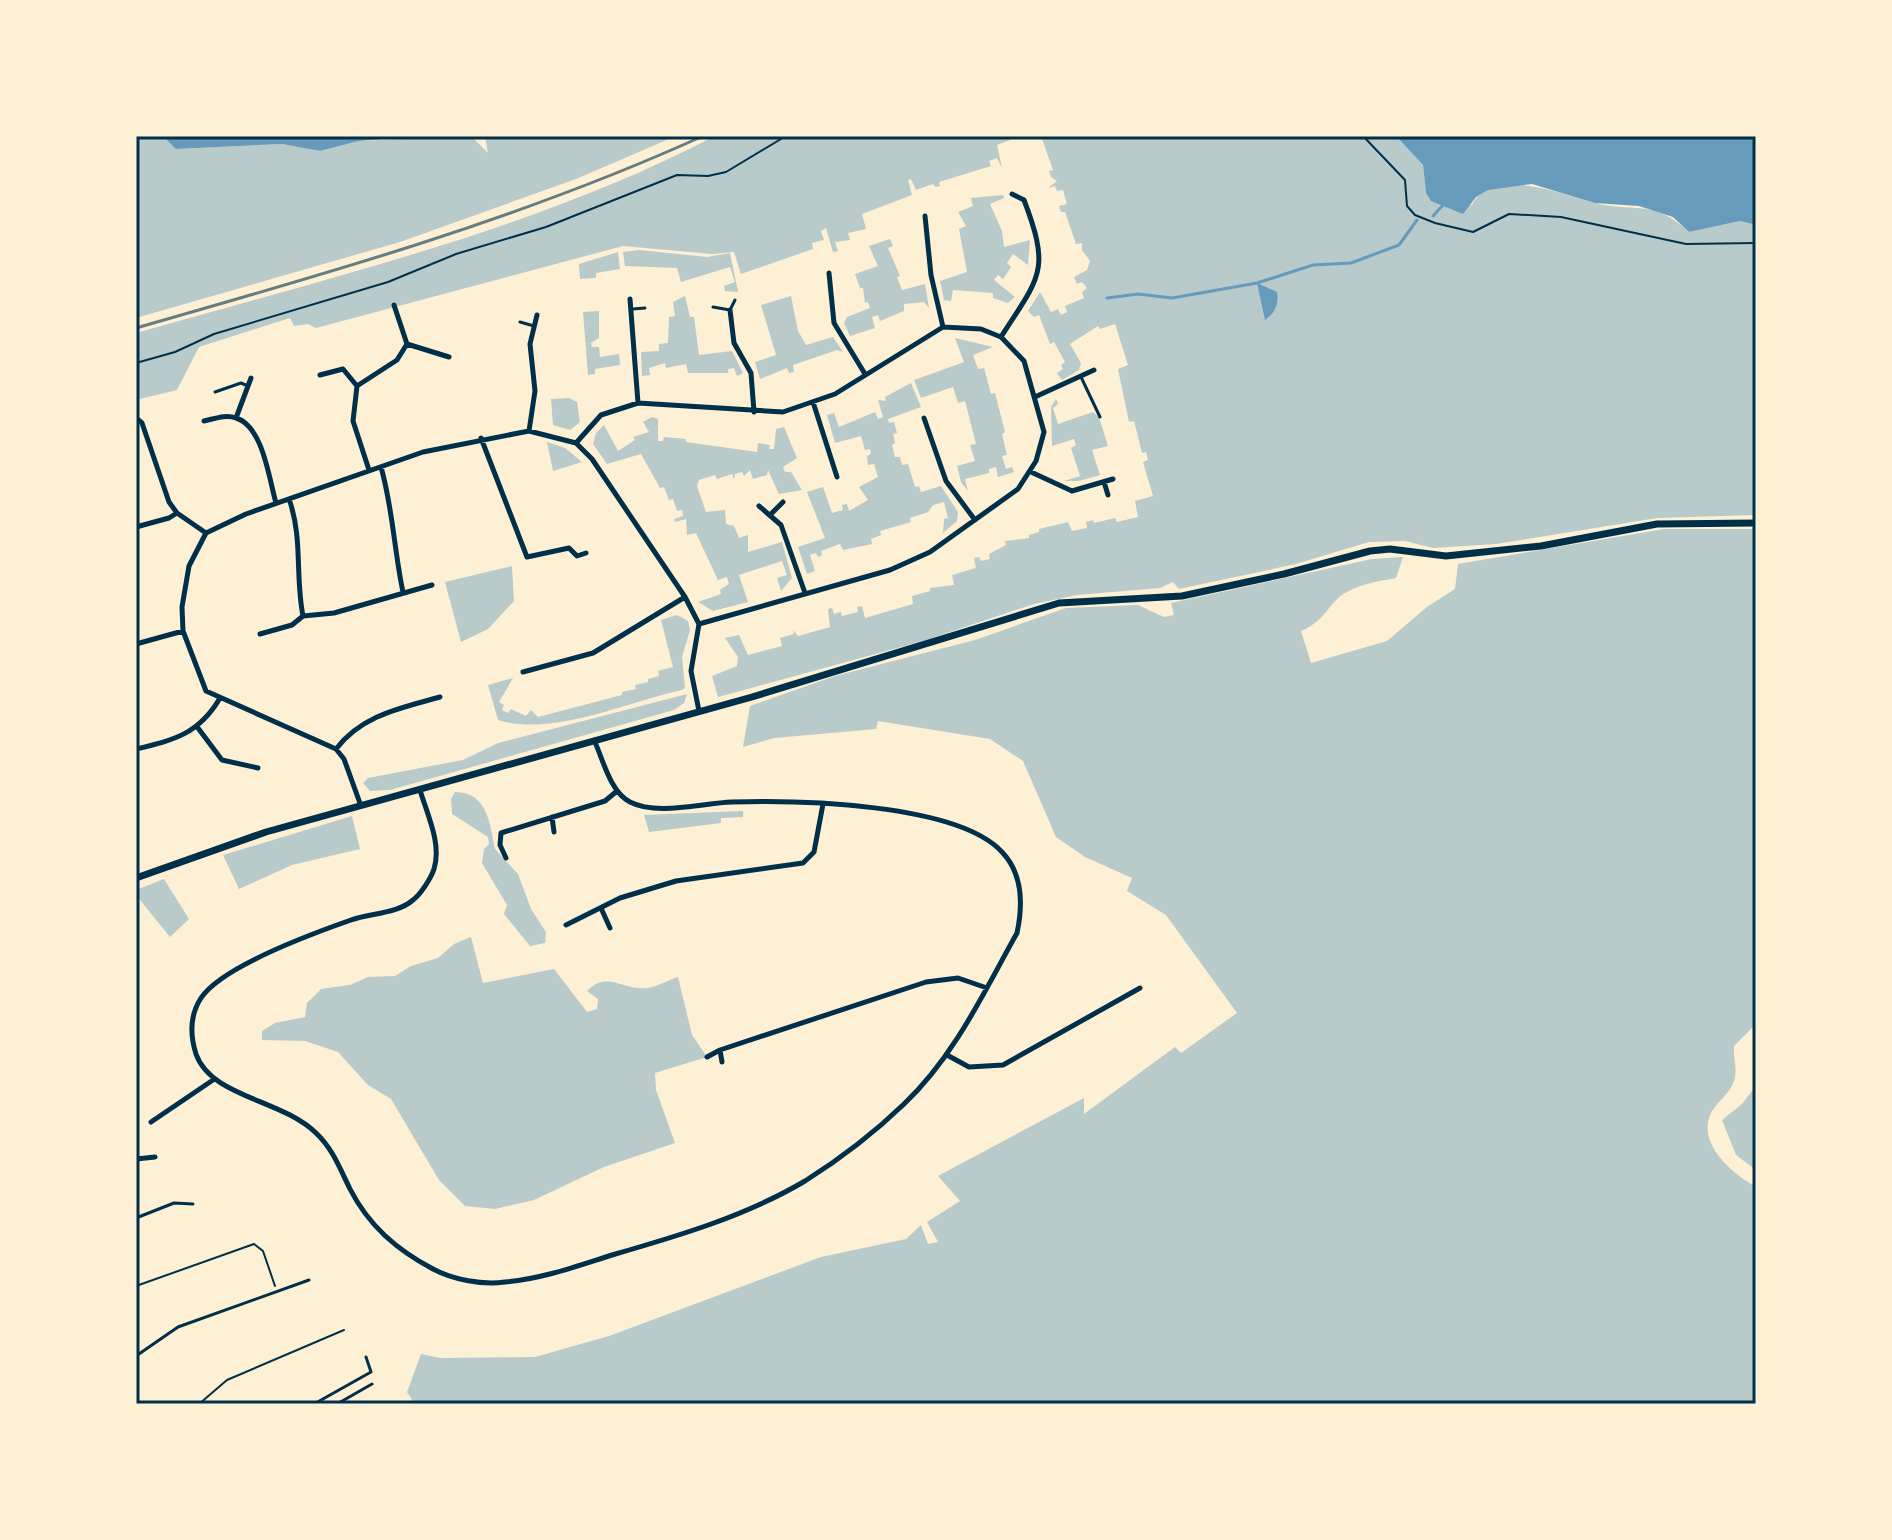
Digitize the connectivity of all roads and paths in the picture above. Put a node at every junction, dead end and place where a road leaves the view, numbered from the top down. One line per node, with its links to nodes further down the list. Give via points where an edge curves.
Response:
1 (786, 136): 21 (path, via 726,172 677,175 388,282)
2 (1363, 136): 5 (path, via 1405,180 1407,206 1435,223 1473,232 1509,214 1561,217 1686,244)
3 (1012, 194): 18 (street, via 1024,200 1041,251 1034,285)
4 (925, 216): 17 (street)
5 (1756, 243)
6 (829, 273): 23 (street, via 834,323)
7 (630, 299): 12 (street)
8 (735, 300): 13 (lane)
9 (394, 305): 19 (street)
10 (713, 307): 13 (lane)
11 (645, 308): 12 (lane)
12 (631, 309): 32 (street)
13 (730, 310): 33 (street, via 734,343 751,373)
14 (537, 315): 16 (street)
15 (520, 322): 16 (lane)
16 (534, 326): 39 (street, via 530,344 535,391)
17 (943, 327): 18 (street, via 981,329); 23 (street)
18 (1001, 337): 30 (street, via 1024,361)
19 (407, 344): 20 (street); 28 (street, via 397,360)
20 (449, 357)
21 (136, 363)
22 (1094, 370): 25 (street)
23 (865, 374): 31 (street)
24 (320, 375): 28 (street, via 343,369)
25 (1081, 377): 30 (street); 34 (lane)
26 (251, 378): 27 (street)
27 (248, 386): 29 (lane, via 241,383); 36 (street)
28 (357, 386): 43 (street, via 353,421)
29 (215, 392)
30 (1036, 396): 44 (street, via 1044,432)
31 (813, 402): 33 (street, via 783,412); 45 (street)
32 (638, 403): 33 (street); 41 (street, via 601,415)
33 (754, 413)
34 (1100, 417)
35 (136, 418): 53 (street)
36 (236, 418): 38 (street); 51 (street, via 254,433)
37 (924, 418): 55 (street, via 946,481)
38 (204, 421)
39 (529, 431): 40 (street); 41 (street)
40 (481, 438): 42 (street); 59 (street, via 527,557 562,548 577,556)
41 (576, 443): 63 (street)
42 (381, 467): 43 (street); 61 (street)
43 (369, 470): 49 (street)
44 (1031, 472): 47 (street, via 1072,491); 55 (street, via 1018,489)
45 (837, 477)
46 (1113, 479): 47 (street)
47 (1104, 482): 48 (street)
48 (1108, 495)
49 (289, 499): 51 (street); 64 (street, via 298,529)
50 (783, 502): 54 (street)
51 (276, 503): 58 (street)
52 (759, 506): 54 (street)
53 (177, 513): 57 (street); 58 (street)
54 (771, 514): 62 (street, via 781,525)
55 (975, 520): 62 (street, via 930,552 890,570)
56 (1756, 523): 72 (street, via 1657,524 1541,546 1446,556 1370,551 1182,596 1059,603)
57 (136, 527)
58 (206, 533): 66 (street, via 189,566)
59 (586, 553)
60 (432, 585): 61 (street)
61 (403, 592): 64 (street, via 334,613)
62 (805, 593): 65 (street)
63 (685, 597): 65 (street); 69 (street, via 593,653)
64 (303, 616): 67 (street, via 292,625)
65 (699, 624): 72 (street, via 691,671)
66 (183, 631): 68 (street); 71 (street, via 203,687)
67 (260, 634)
68 (136, 644)
69 (523, 672)
70 (440, 697): 76 (street, via 350,730)
71 (220, 698): 73 (street); 76 (street)
72 (699, 711): 74 (street)
73 (198, 728): 75 (street, via 182,738); 77 (street, via 222,760)
74 (594, 739): 78 (street); 79 (street)
75 (136, 749)
76 (336, 749): 81 (street)
77 (258, 768)
78 (420, 790): 81 (street); 95 (street, via 436,847 434,869 424,886 413,900 394,909 353,919 214,984 202,997 191,1033 203,1069)
79 (617, 791): 80 (street, via 634,804 651,808 729,802); 82 (street, via 605,801)
80 (823, 804): 86 (street, via 814,852 803,863 676,881); 89 (street, via 873,808 961,827 1004,854 1019,885 1022,910 1017,933)
81 (361, 806): 85 (street, via 266,832)
82 (552, 817): 83 (street); 84 (street, via 501,833)
83 (554, 832)
84 (506, 858)
85 (136, 878)
86 (601, 908): 87 (street); 88 (street)
87 (566, 925)
88 (610, 928)
89 (987, 988): 91 (street, via 958,978 926,982); 92 (street)
90 (1140, 988): 92 (street, via 1003,1065 969,1067)
91 (720, 1050): 93 (street); 94 (street)
92 (947, 1055): 95 (street, via 906,1103 858,1144 763,1203 647,1245 502,1283 437,1272 399,1250 373,1224 329,1147 314,1131 269,1102)
93 (707, 1057)
94 (722, 1062)
95 (213, 1080): 96 (street)
96 (151, 1122)
97 (155, 1157): 98 (street)
98 (136, 1159)
99 (193, 1204): 100 (lane, via 174,1203)
100 (136, 1218)
101 (309, 1280): 103 (lane)
102 (136, 1286): 103 (path, via 254,1244 263,1251)
103 (276, 1291): 105 (lane, via 178,1327)
104 (344, 1330): 108 (path, via 227,1380)
105 (136, 1356)
106 (366, 1357): 109 (lane, via 371,1372)
107 (372, 1384): 110 (lane)
108 (199, 1404)
109 (314, 1404)
110 (337, 1404)

